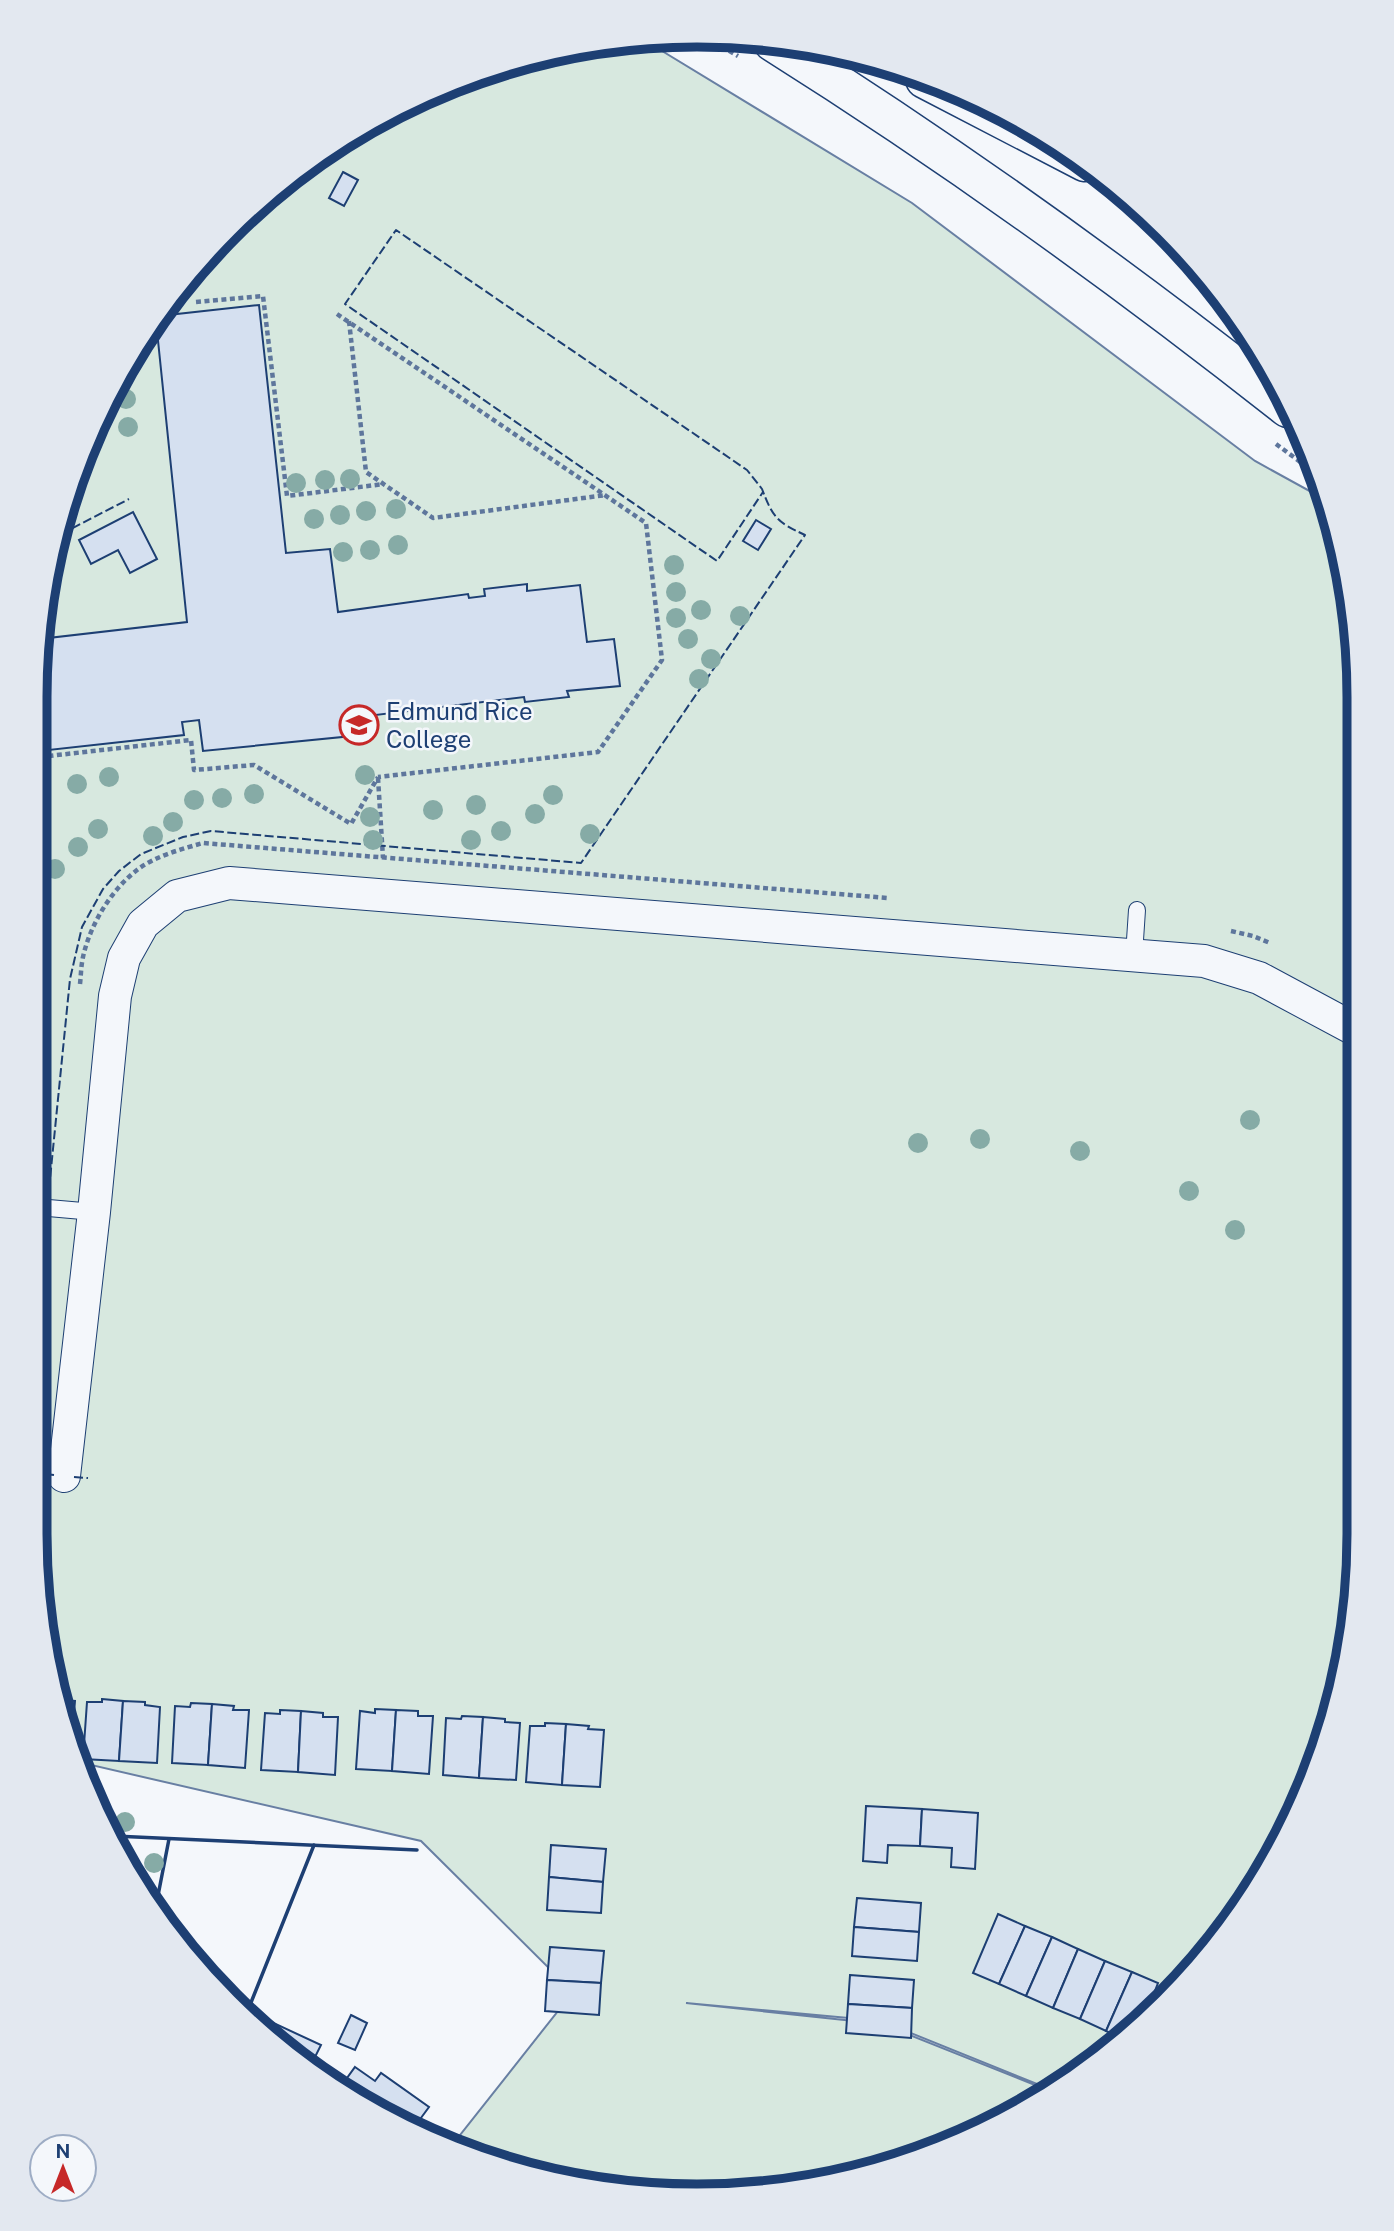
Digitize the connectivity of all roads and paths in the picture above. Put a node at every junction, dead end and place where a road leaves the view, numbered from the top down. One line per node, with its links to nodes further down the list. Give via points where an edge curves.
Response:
1 (794, 55): 5 (main road, via 1021,208)
2 (195, 302): 6 (path, via 263,296 287,496)
3 (337, 314): 4 (path)
4 (349, 320): 6 (path, via 366,471); 7 (path)
5 (1273, 397)
6 (384, 484): 7 (path, via 433,518)
7 (606, 495): 9 (path, via 646,523 662,660 598,752)
8 (47, 756): 9 (path, via 191,740 194,770 254,765 351,824)
9 (378, 778): 10 (path)
10 (383, 858)
11 (1137, 910): 12 (lane)
12 (1134, 955): 13 (street, via 1204,961 1259,978); 15 (street, via 229,883 177,896 143,924 124,958)
13 (1347, 1025)
14 (47, 1208): 15 (lane)
15 (94, 1212): 16 (street)
16 (64, 1476)

